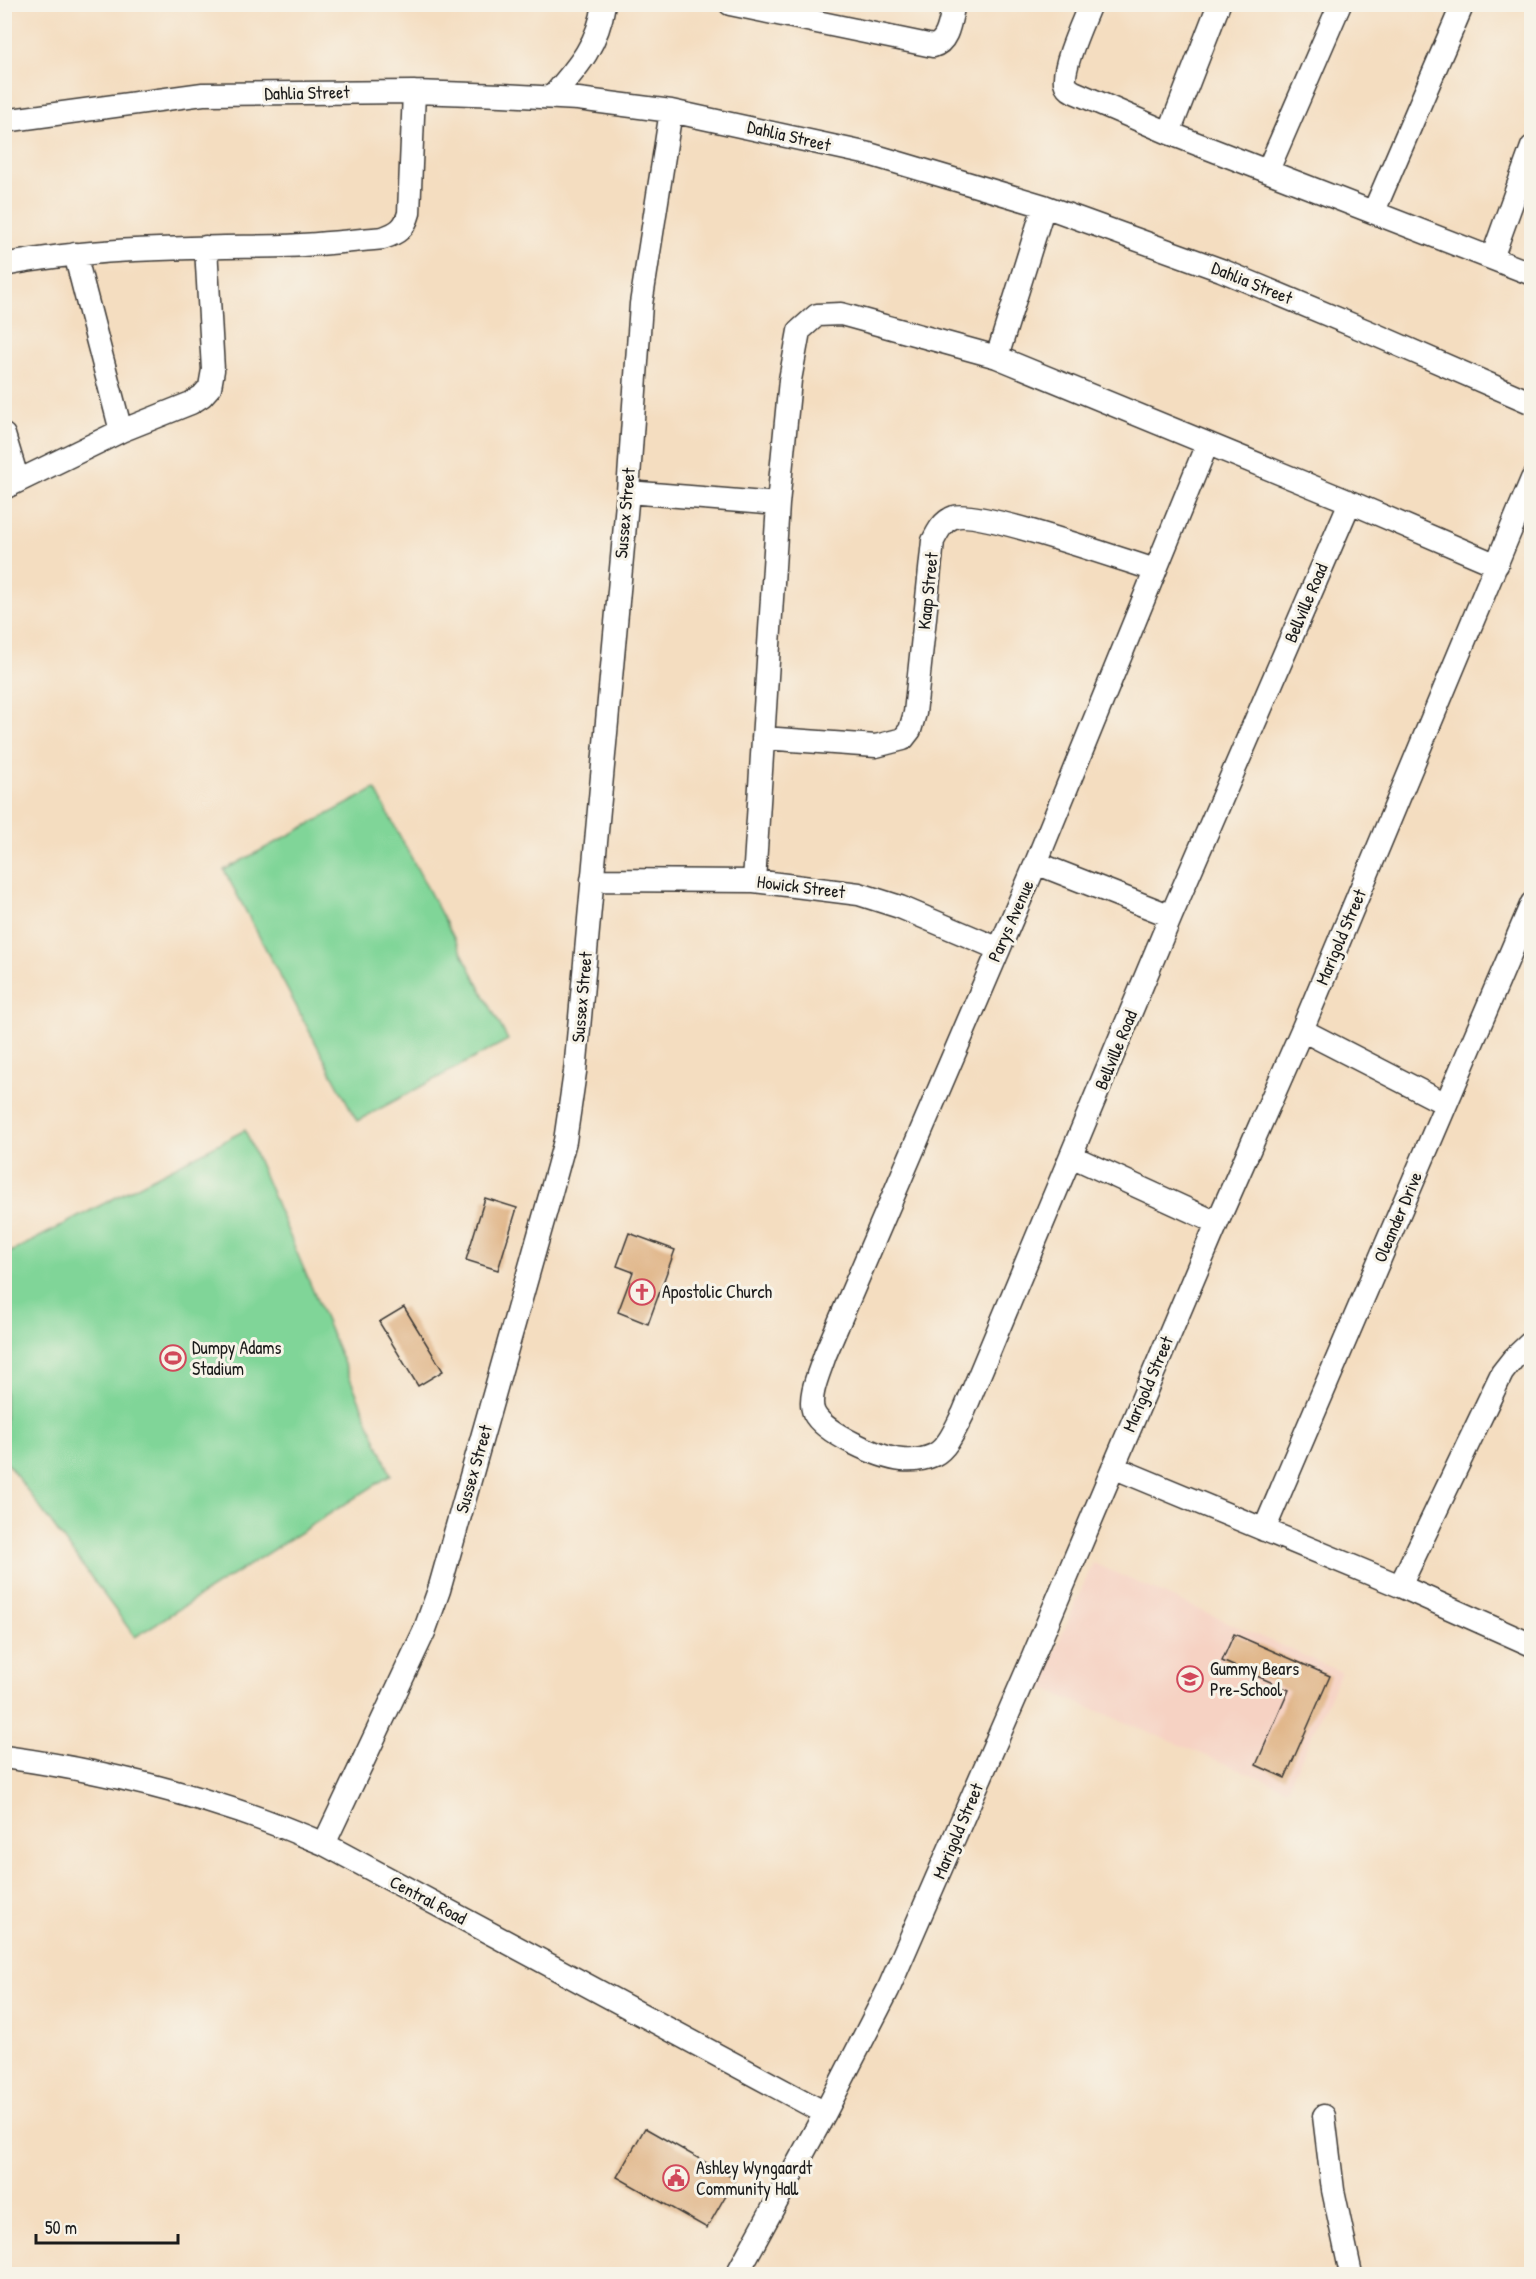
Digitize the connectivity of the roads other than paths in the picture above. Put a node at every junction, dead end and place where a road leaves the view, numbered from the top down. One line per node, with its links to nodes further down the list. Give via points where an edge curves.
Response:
1 (604, 4): 10 (street, via 599,32)
2 (730, 4): 8 (street)
3 (954, 4): 8 (street, via 945,37 941,44 933,46)
4 (1090, 4): 13 (street, via 1069,60 1065,82 1068,88)
5 (1219, 4): 13 (street)
6 (1340, 4): 15 (street)
7 (1463, 4): 17 (street)
8 (825, 15)
9 (414, 92): 10 (street, Dahlia Street); 12 (street, Dahlia Street, via 203,94); 18 (street, via 409,213 406,224 396,234 285,246)
10 (552, 97): 11 (street, Dahlia Street)
11 (671, 111): 16 (street, Dahlia Street, via 869,154); 30 (street, Sussex Street, via 641,304)
12 (4, 121)
13 (1168, 132): 15 (street)
14 (1532, 147): 20 (street)
15 (1268, 170): 17 (street)
16 (1044, 206): 23 (street); 24 (street, Dahlia Street, via 1221,270)
17 (1374, 211): 20 (street)
18 (206, 247): 19 (street); 25 (street, via 213,370 210,387 191,403)
19 (75, 254): 21 (street); 25 (street)
20 (1492, 258): 22 (street)
21 (4, 265)
22 (1532, 274)
23 (997, 357): 27 (street); 32 (street, via 841,314 817,315 799,331 794,349)
24 (1532, 403)
25 (122, 431): 29 (street)
26 (4, 435): 29 (street)
27 (1207, 444): 31 (street); 34 (street, Parys Avenue)
28 (1532, 479): 33 (street, Marigold Street)
29 (11, 484)
30 (628, 492): 32 (street); 37 (street, Sussex Street)
31 (1350, 502): 33 (street); 40 (street, Bellville Road)
32 (778, 504): 35 (street)
33 (1497, 565): 43 (street, Marigold Street)
34 (1155, 570): 35 (street, Kaap Street, via 1038,533 970,516 955,517 938,530 933,541 915,713 903,739 876,746); 36 (street, Parys Avenue)
35 (763, 738): 38 (street)
36 (1036, 863): 40 (street); 42 (street, Parys Avenue)
37 (592, 880): 38 (street, Howick Street); 54 (street, Sussex Street, via 565,1142 496,1393 424,1632)
38 (754, 881): 42 (street, Howick Street, via 859,894)
39 (1532, 903): 41 (street, Oleander Drive)
40 (1171, 916): 45 (street, Bellville Road)
41 (1527, 927): 44 (street, Oleander Drive)
42 (999, 948): 48 (street, Parys Avenue, via 825,1355)
43 (1302, 1030): 44 (street); 46 (street, Marigold Street)
44 (1446, 1104): 50 (street, Oleander Drive)
45 (1071, 1156): 46 (street); 48 (street, Bellville Road, via 963,1414 936,1454 902,1460 842,1437 819,1420 813,1412)
46 (1217, 1223): 49 (street, Marigold Street)
47 (1532, 1341): 51 (street, via 1502,1373)
48 (812, 1397)
49 (1113, 1467): 50 (street); 55 (street, Marigold Street, via 888,1990)
50 (1264, 1530): 51 (street)
51 (1400, 1586): 52 (street)
52 (1532, 1645)
53 (4, 1756): 54 (street, Central Road, via 188,1795)
54 (324, 1844): 55 (street, Central Road)
55 (825, 2113): 57 (street, Marigold Street)
56 (1324, 2116): 58 (street, via 1333,2190)
57 (737, 2274)
58 (1351, 2274)

